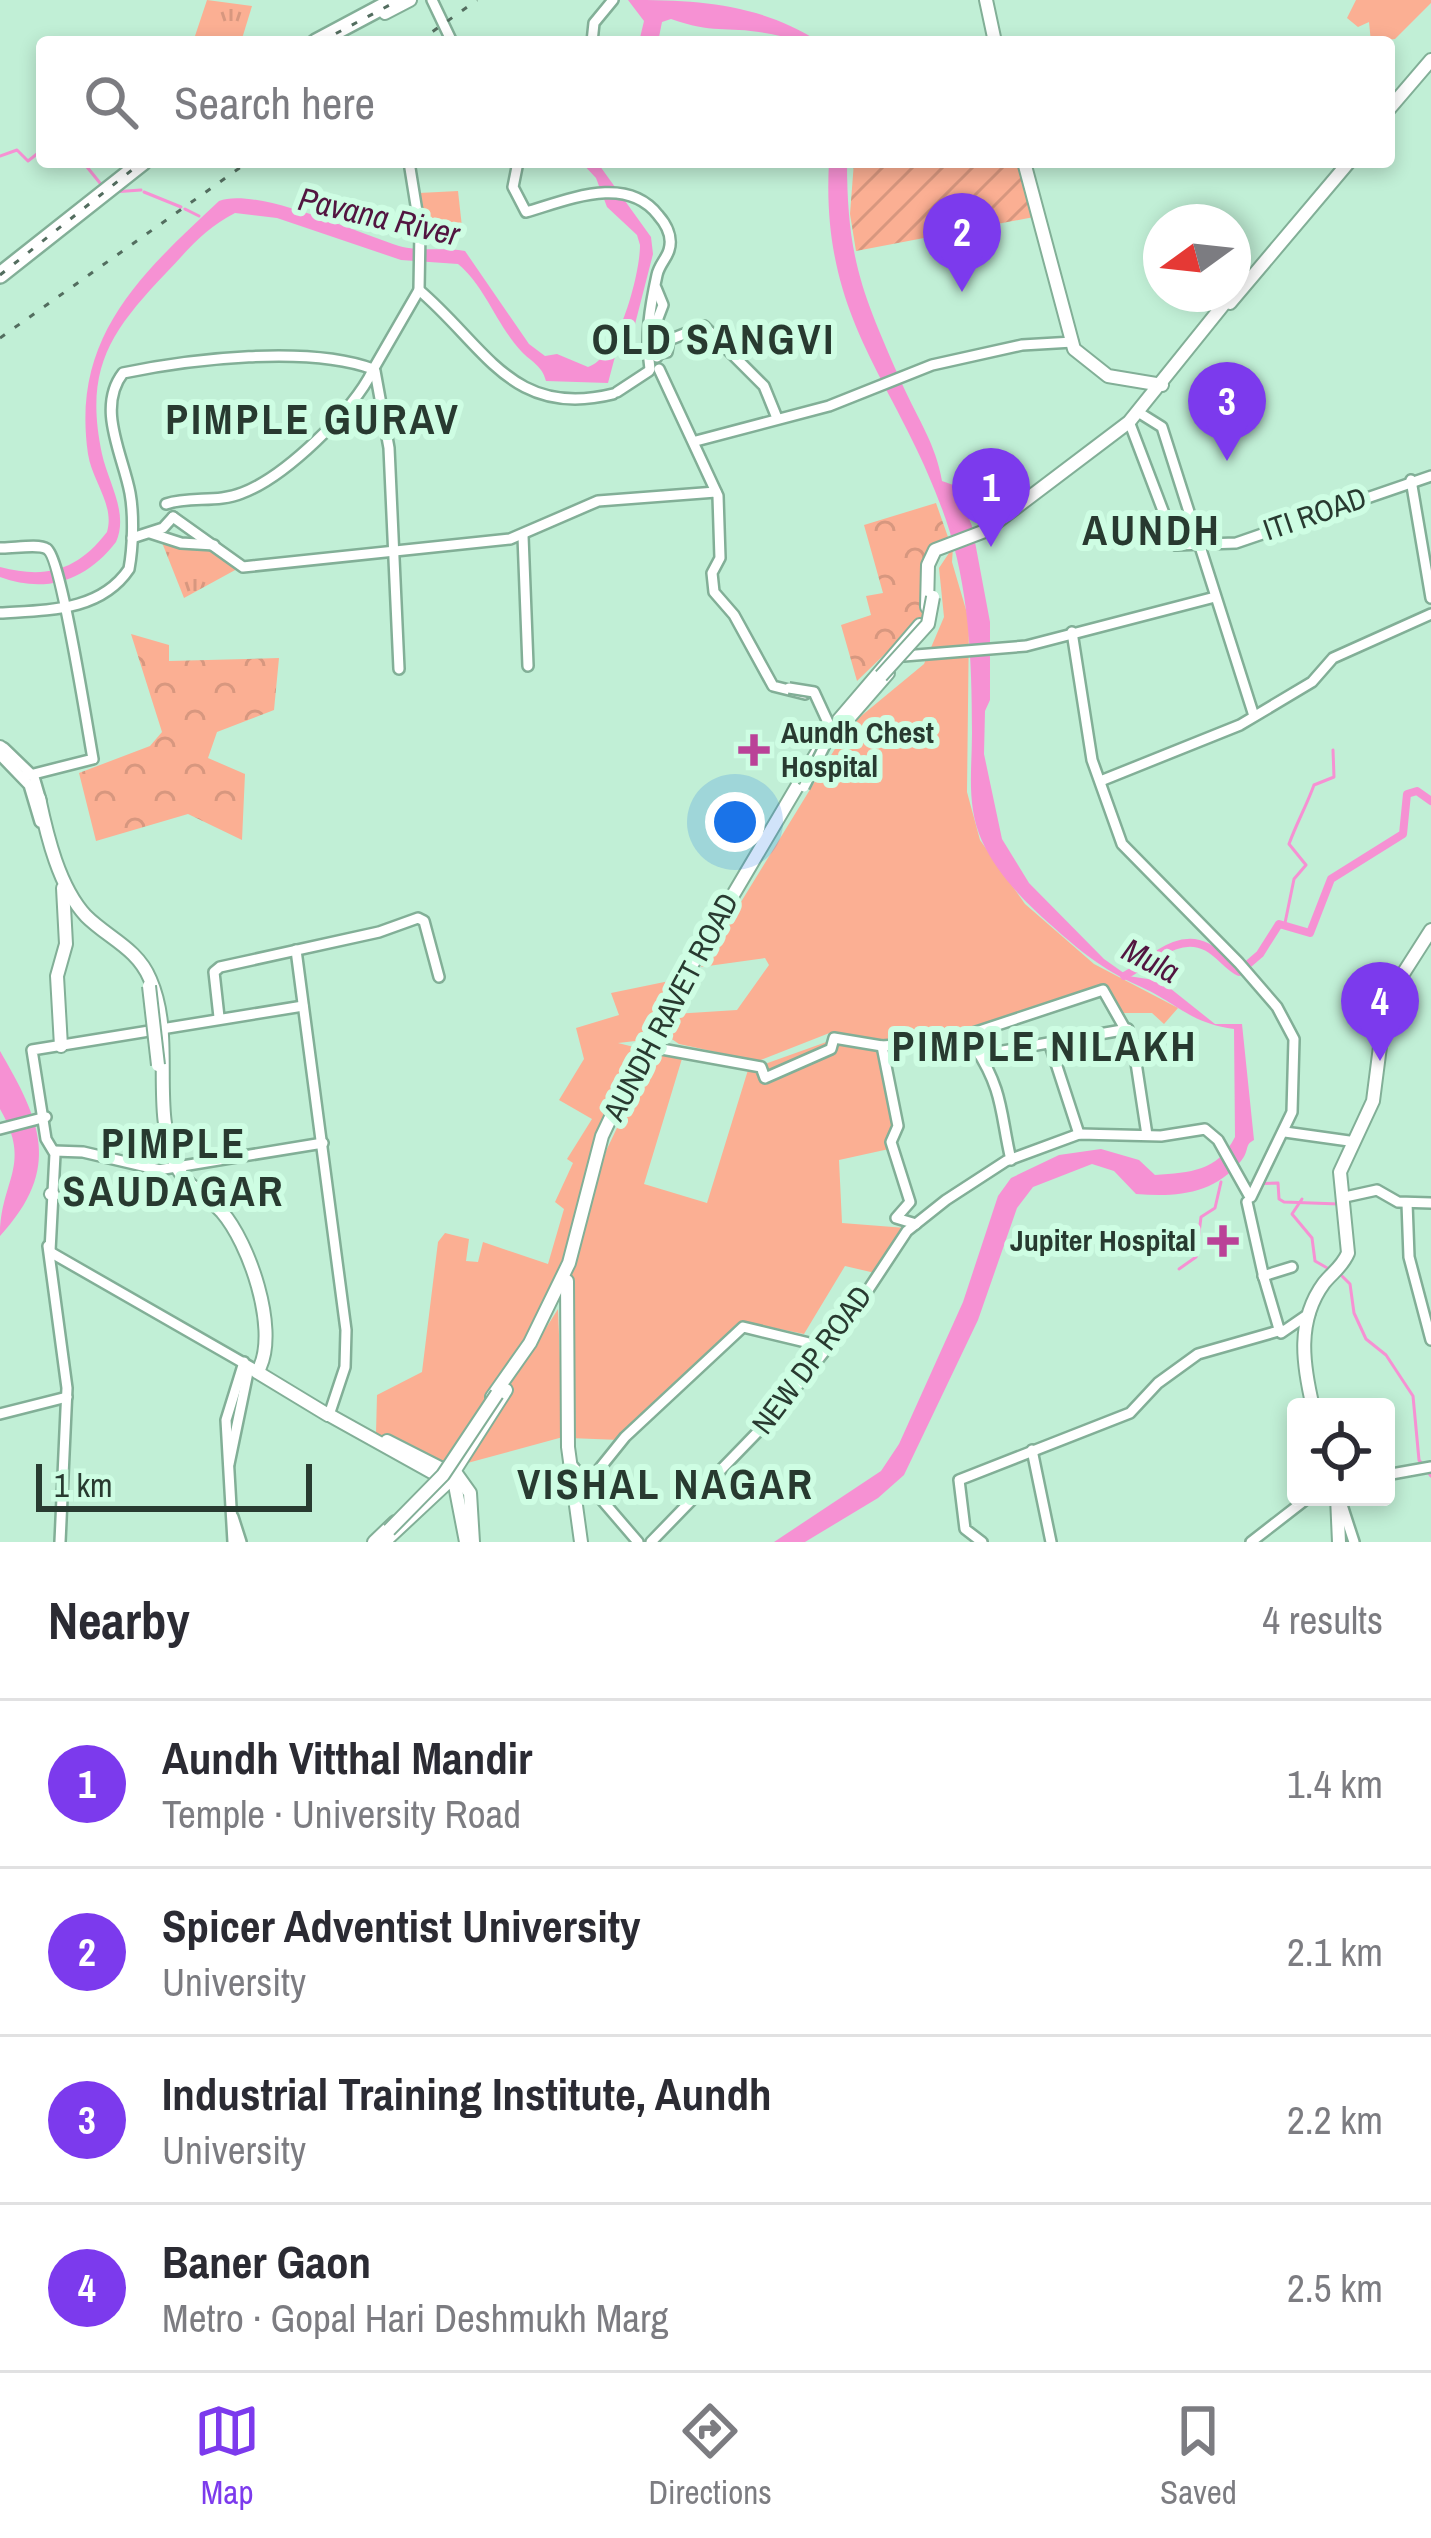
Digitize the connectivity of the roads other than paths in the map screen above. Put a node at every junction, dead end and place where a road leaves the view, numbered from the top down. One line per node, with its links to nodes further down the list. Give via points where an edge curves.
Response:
1 (399, 0): 5 (main road); 6 (highway)
2 (432, 0): 7 (street)
3 (613, 0): 8 (street)
4 (988, 6): 9 (main road)
5 (320, 36)
6 (335, 36)
7 (448, 36)
8 (593, 36)
9 (995, 36)
10 (1431, 63): 11 (main road)
11 (1395, 105)
12 (409, 168): 22 (street)
13 (517, 168): 23 (street, via 513,187 526,212 592,194 624,193 649,204 668,226)
14 (1027, 168): 25 (main road)
15 (1342, 168): 20 (main road)
16 (1342, 168): 29 (main road)
17 (120, 178): 18 (highway); 19 (main road)
18 (61, 227): 19 (highway); 21 (highway)
19 (37, 238): 21 (main road)
20 (1251, 273)
21 (0, 276)
22 (420, 291): 27 (street, via 533,394 571,403 615,393); 28 (street)
23 (657, 300): 26 (street); 27 (street, via 646,340)
24 (1218, 312): 29 (main road)
25 (1072, 343): 29 (main road, via 1096,369); 31 (street, via 1022,345)
26 (657, 354): 27 (street); 31 (street, via 680,332 704,326 764,386)
27 (655, 369): 32 (street)
28 (374, 371): 36 (street, via 329,430 254,488 166,504); 37 (street, via 331,358 123,373 112,407); 44 (street)
29 (1159, 384): 30 (main road)
30 (1137, 416): 41 (main road, via 998,523); 42 (street, via 1163,427); 42 (street, via 1176,545)
31 (777, 418): 32 (street)
32 (696, 441): 35 (street)
33 (1431, 475): 34 (street, ITI ROAD)
34 (1411, 481): 42 (street, ITI ROAD, via 1286,528); 47 (street)
35 (716, 490): 39 (street, via 598,501); 57 (street, via 714,591 770,682)
36 (169, 520): 37 (street); 38 (street); 40 (street)
37 (131, 534): 38 (street); 48 (street, via 124,577)
38 (155, 535): 40 (street)
39 (524, 536): 44 (street); 54 (street)
40 (217, 544): 44 (street, via 243,567)
41 (946, 546): 45 (main road, via 934,559); 51 (main road, via 930,559 927,611)
42 (1198, 547): 46 (street)
43 (0, 548): 48 (street, via 46,548)
44 (394, 550): 55 (street)
45 (933, 592): 53 (main road, via 935,618); 56 (main road, bridge, via 928,624)
46 (1214, 597): 52 (street); 58 (street)
47 (1431, 598)
48 (65, 610): 49 (street); 62 (street, via 93,759)
49 (0, 613)
50 (1431, 614): 58 (street, via 1339,654 1312,682)
51 (916, 629): 53 (main road); 56 (main road, AUNDH RAVET ROAD)
52 (1073, 633): 53 (street, via 1027,645); 63 (street, via 1091,758)
53 (910, 649): 56 (main road)
54 (528, 665)
55 (398, 669)
56 (877, 679): 59 (street); 60 (main road, AUNDH RAVET ROAD); 60 (main road)
57 (785, 689): 60 (street, via 811,696); 65 (street, bridge, via 814,692 832,731)
58 (1252, 711): 63 (street)
59 (853, 712)
60 (831, 727): 65 (main road, AUNDH RAVET ROAD); 77 (main road, AUNDH RAVET ROAD, via 754,845)
61 (1, 751): 62 (street)
62 (27, 776): 66 (street)
63 (1104, 784): 85 (street, via 1127,843 1280,1005 1296,1039 1300,1095)
64 (37, 799): 66 (main road)
65 (794, 800): 77 (main road, AUNDH RAVET ROAD)
66 (43, 824): 67 (main road)
67 (65, 885): 71 (main road, via 82,918 122,948); 78 (main road)
68 (1431, 932): 88 (main road, via 1391,1012 1376,1102)
69 (296, 950): 70 (street, via 418,918); 72 (street); 73 (street, via 214,970)
70 (439, 977)
71 (152, 991): 75 (main road); 82 (main road, bridge); 82 (main road, bridge)
72 (303, 1006): 73 (street); 89 (street)
73 (219, 1017): 75 (street)
74 (1128, 1029): 76 (street, via 1103,990); 80 (street); 87 (street)
75 (152, 1034): 78 (street); 82 (main road)
76 (949, 1041): 79 (street); 81 (street)
77 (652, 1042): 79 (street, via 760,1067 765,1078 831,1049 834,1038); 97 (main road, AUNDH RAVET ROAD, via 608,1120); 104 (main road, AUNDH RAVET ROAD, via 608,1138)
78 (60, 1044): 83 (street, via 33,1054)
79 (882, 1046): 98 (street, via 898,1126 891,1142 910,1202 896,1218)
80 (1050, 1046): 81 (street); 86 (street)
81 (980, 1054): 91 (street, via 1007,1118)
82 (160, 1064): 92 (main road)
83 (43, 1118): 84 (street); 90 (street)
84 (1, 1127)
85 (1287, 1132): 88 (street); 93 (street)
86 (1079, 1134): 87 (street, NEW DP ROAD); 91 (street, NEW DP ROAD)
87 (1148, 1135): 93 (street, NEW DP ROAD, via 1203,1130)
88 (1353, 1142): 94 (main road); 102 (main road, via 1339,1180 1348,1244)
89 (323, 1143): 92 (street); 114 (street, via 347,1352)
90 (54, 1151): 92 (street); 99 (street)
91 (1008, 1162): 98 (street, NEW DP ROAD)
92 (174, 1168): 110 (main road, via 232,1236 255,1306)
93 (1254, 1191): 103 (street, via 1249,1218)
94 (1345, 1197): 96 (street, via 1377,1190); 102 (main road, via 1351,1247)
95 (1431, 1203): 96 (street)
96 (1407, 1205): 108 (street, via 1408,1255)
97 (580, 1211): 100 (main road); 111 (main road, AUNDH RAVET ROAD, via 569,1263)
98 (916, 1224): 109 (street, NEW DP ROAD)
99 (50, 1251): 110 (street); 112 (street)
100 (566, 1262)
101 (1292, 1268): 103 (street)
102 (1339, 1271): 106 (main road)
103 (1264, 1277): 107 (street)
104 (567, 1282): 105 (main road, AUNDH RAVET ROAD); 117 (main road)
105 (559, 1302): 111 (main road, AUNDH RAVET ROAD); 117 (main road)
106 (1309, 1316): 107 (street); 113 (main road, via 1304,1371)
107 (1280, 1330): 116 (street, via 1198,1354 1130,1413)
108 (1431, 1337)
109 (829, 1347): 121 (street, via 742,1328); 132 (street, NEW DP ROAD, via 758,1437)
110 (253, 1367): 114 (main road); 126 (street, via 226,1420)
111 (507, 1382): 120 (main road, AUNDH RAVET ROAD); 127 (main road, bridge, via 443,1475)
112 (67, 1397): 115 (street); 128 (street)
113 (1312, 1398)
114 (330, 1413): 120 (main road)
115 (0, 1414)
116 (1030, 1454): 133 (street, via 958,1481 964,1527); 134 (street)
117 (568, 1462): 121 (street); 122 (main road)
118 (1425, 1470): 119 (street)
119 (1395, 1475)
120 (447, 1478): 127 (main road, AUNDH RAVET ROAD); 129 (main road, via 460,1491)
121 (591, 1479): 122 (street); 131 (street)
122 (572, 1486): 130 (main road)
123 (1294, 1506): 135 (street)
124 (1337, 1506): 136 (main road)
125 (1340, 1506): 137 (street)
126 (234, 1535)
127 (385, 1536)
128 (60, 1542)
129 (470, 1542)
130 (580, 1542)
131 (638, 1542)
132 (653, 1542)
133 (982, 1542)
134 (1049, 1542)
135 (1248, 1542)
136 (1338, 1542)
137 (1354, 1542)

